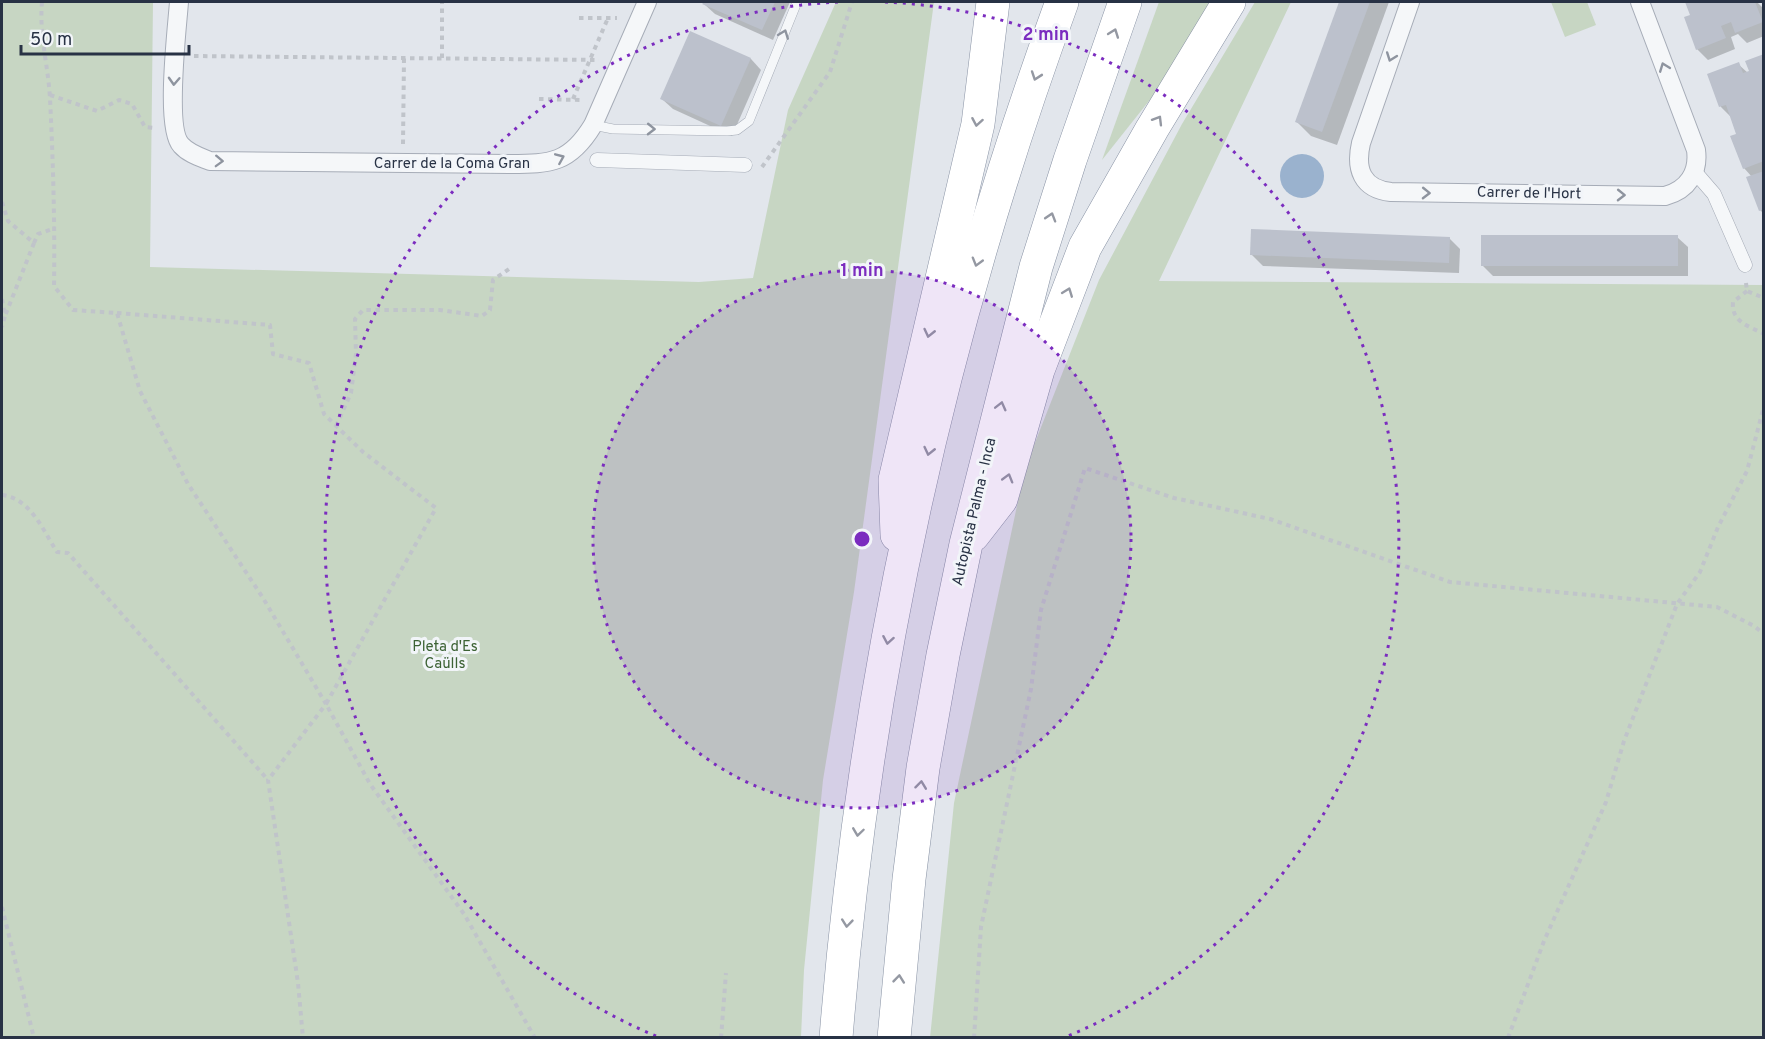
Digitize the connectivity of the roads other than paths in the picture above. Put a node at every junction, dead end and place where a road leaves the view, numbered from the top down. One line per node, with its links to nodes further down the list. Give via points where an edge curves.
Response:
1 (179, 2): 10 (street, Carrer de la Coma Gran, one-way to 10, via 173,110 165,129 180,145 210,161 540,164 570,154)
2 (647, 2): 10 (street, Carrer de la Coma Gran)
3 (797, 2): 10 (lane, one-way to 3, via 613,129 727,131 743,127 757,104)
4 (993, 2): 16 (highway, one-way to 16, via 978,124 895,480)
5 (1062, 2): 16 (highway, one-way to 16, via 1014,138 950,358)
6 (1125, 2): 15 (highway, Autopista Palma - Inca, one-way to 6, via 1036,267)
7 (1229, 2): 15 (highway, one-way to 7, via 1001,499 1038,370 1086,248)
8 (1410, 2): 13 (street, Carrer de l'Hort, one-way to 13, via 1358,155 1362,176 1375,187 1401,193 1665,196 1683,188)
9 (1640, 2): 13 (street, one-way to 9, via 1696,150)
10 (593, 125)
11 (597, 159): 12 (street)
12 (745, 165)
13 (1695, 172): 14 (street, via 1714,194)
14 (1745, 266)
15 (966, 544): 18 (highway, Autopista Palma - Inca, one-way to 15, via 923,768)
16 (898, 582): 17 (highway, one-way to 17, via 853,865)
17 (836, 1038)
18 (894, 1038)

